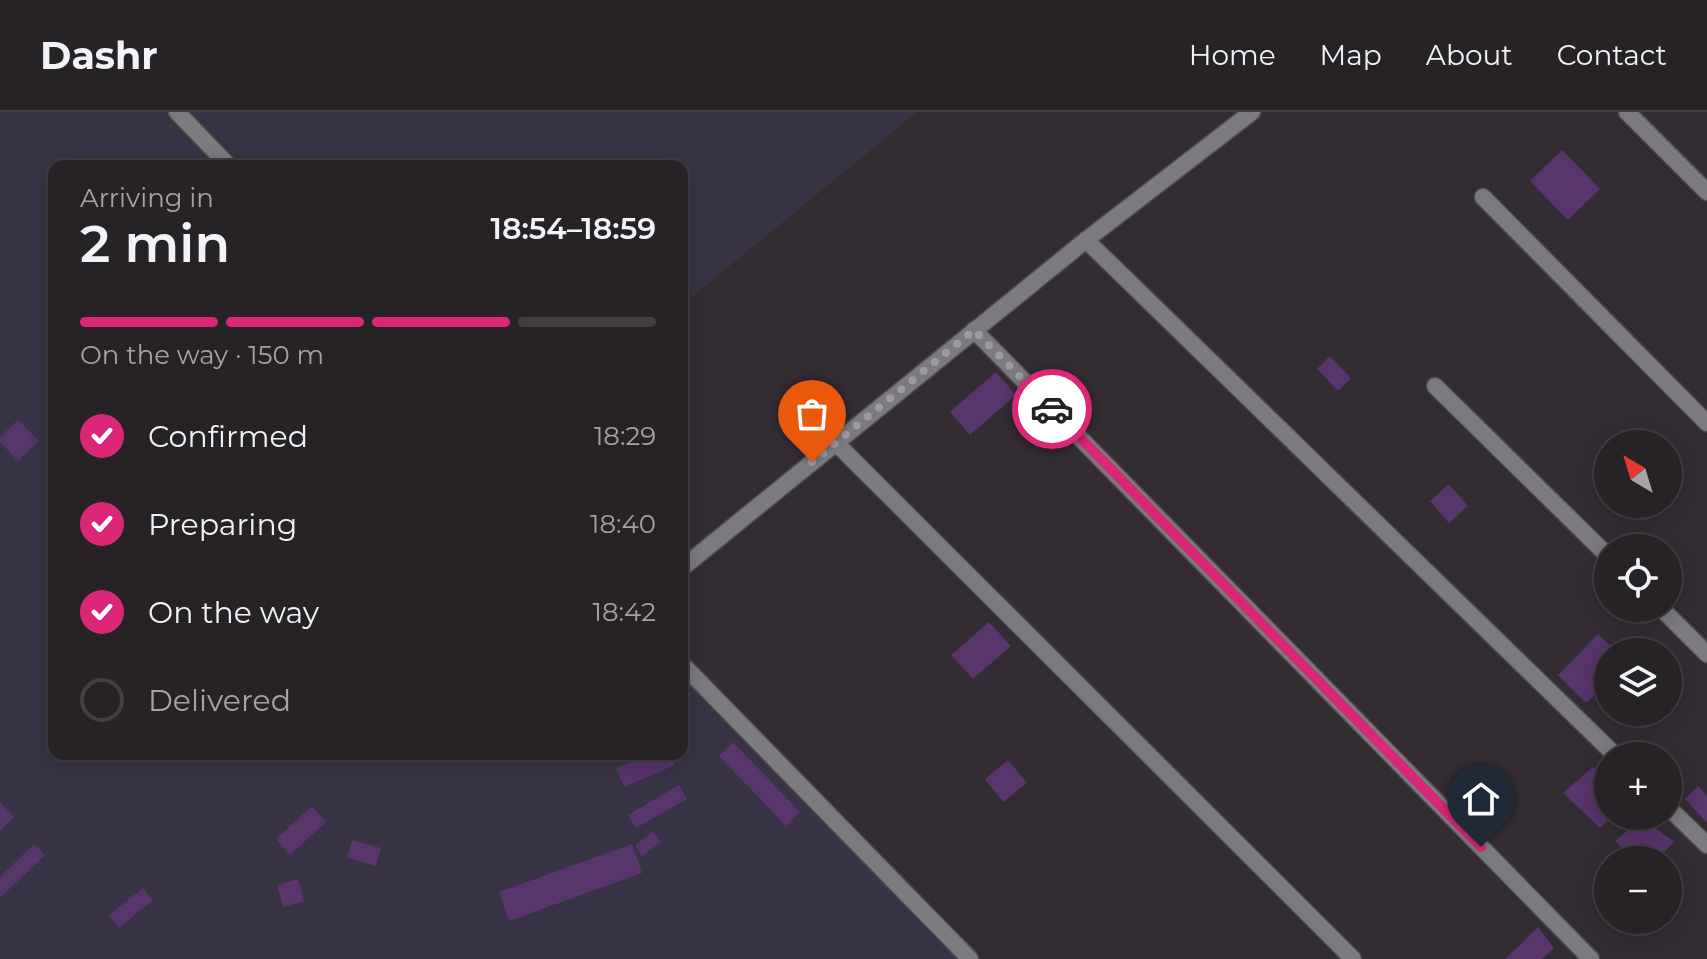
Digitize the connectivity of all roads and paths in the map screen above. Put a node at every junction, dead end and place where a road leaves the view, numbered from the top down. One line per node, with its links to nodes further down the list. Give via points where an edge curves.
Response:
1 (177, 112): 4 (street)
2 (1252, 112): 7 (street)
3 (1627, 112): 5 (street)
4 (223, 160)
5 (1707, 192)
6 (1483, 197): 10 (street)
7 (1086, 240): 8 (street); 17 (street)
8 (974, 330): 11 (street); 22 (street)
9 (1435, 386): 12 (street)
10 (1707, 423)
11 (836, 443): 13 (street); 21 (street)
12 (1594, 542)
13 (688, 563)
14 (1675, 622): 15 (street)
15 (1707, 654)
16 (688, 670): 20 (street)
17 (1602, 742)
18 (1682, 821): 19 (street)
19 (1707, 845)
20 (970, 959)
21 (1353, 959)
22 (1591, 959)

